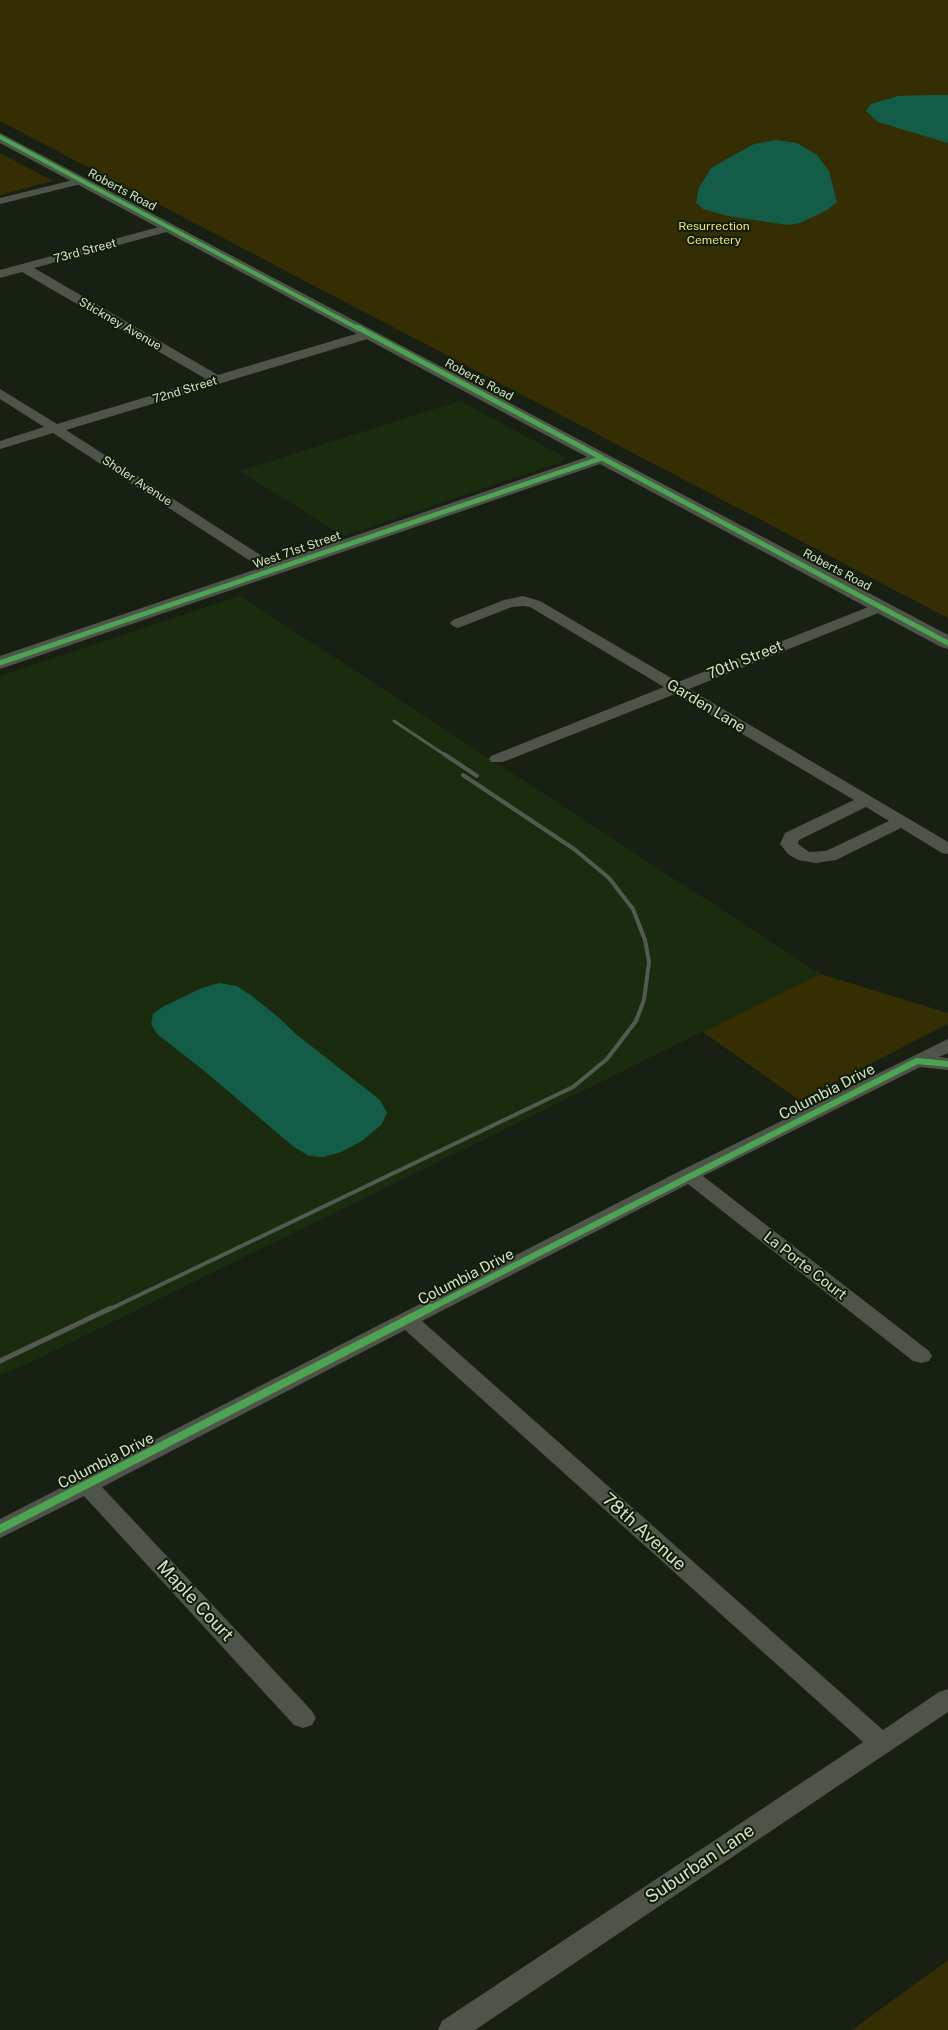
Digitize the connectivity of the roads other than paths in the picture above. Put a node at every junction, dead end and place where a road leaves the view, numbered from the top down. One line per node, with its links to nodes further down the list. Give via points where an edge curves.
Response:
1 (0, 137): 2 (street, Roberts Road)
2 (81, 181): 3 (street); 4 (street, Roberts Road)
3 (0, 201)
4 (170, 228): 5 (street, 73rd Street); 7 (street, Roberts Road)
5 (24, 267): 6 (street, 73rd Street); 8 (street, Stickney Avenue)
6 (0, 274)
7 (370, 334): 8 (street, 72nd Street); 12 (street, Roberts Road)
8 (217, 380): 10 (street, 72nd Street)
9 (0, 393): 10 (street, Sholer Avenue)
10 (56, 428): 11 (street, 72nd Street); 13 (street, Sholer Avenue)
11 (0, 445)
12 (602, 458): 13 (street, West 71st Street); 14 (street, Roberts Road)
13 (274, 570): 17 (street, West 71st Street)
14 (881, 607): 16 (street, Roberts Road); 18 (street, 70th Street)
15 (458, 623): 18 (street, Garden Lane, via 509,603 523,601 535,604)
16 (948, 643)
17 (0, 663)
18 (675, 688): 19 (street, 70th Street); 20 (street, Garden Lane)
19 (497, 759)
20 (866, 801): 21 (street, Garden Lane); 21 (street, via 791,837 789,844 804,856 830,856)
21 (901, 822): 22 (street, Garden Lane)
22 (948, 849)
23 (948, 1046): 24 (street)
24 (917, 1061): 25 (street); 26 (street, Columbia Drive)
25 (948, 1064)
26 (689, 1175): 27 (street, Columbia Drive); 28 (street, La Porte Court)
27 (408, 1321): 29 (street, Columbia Drive); 33 (street, 78th Avenue)
28 (921, 1356)
29 (87, 1485): 30 (street, Columbia Drive); 32 (street, Maple Court)
30 (0, 1529)
31 (948, 1699): 33 (street, Suburban Lane)
32 (303, 1718)
33 (881, 1743): 34 (street, Suburban Lane)
34 (452, 2030)

